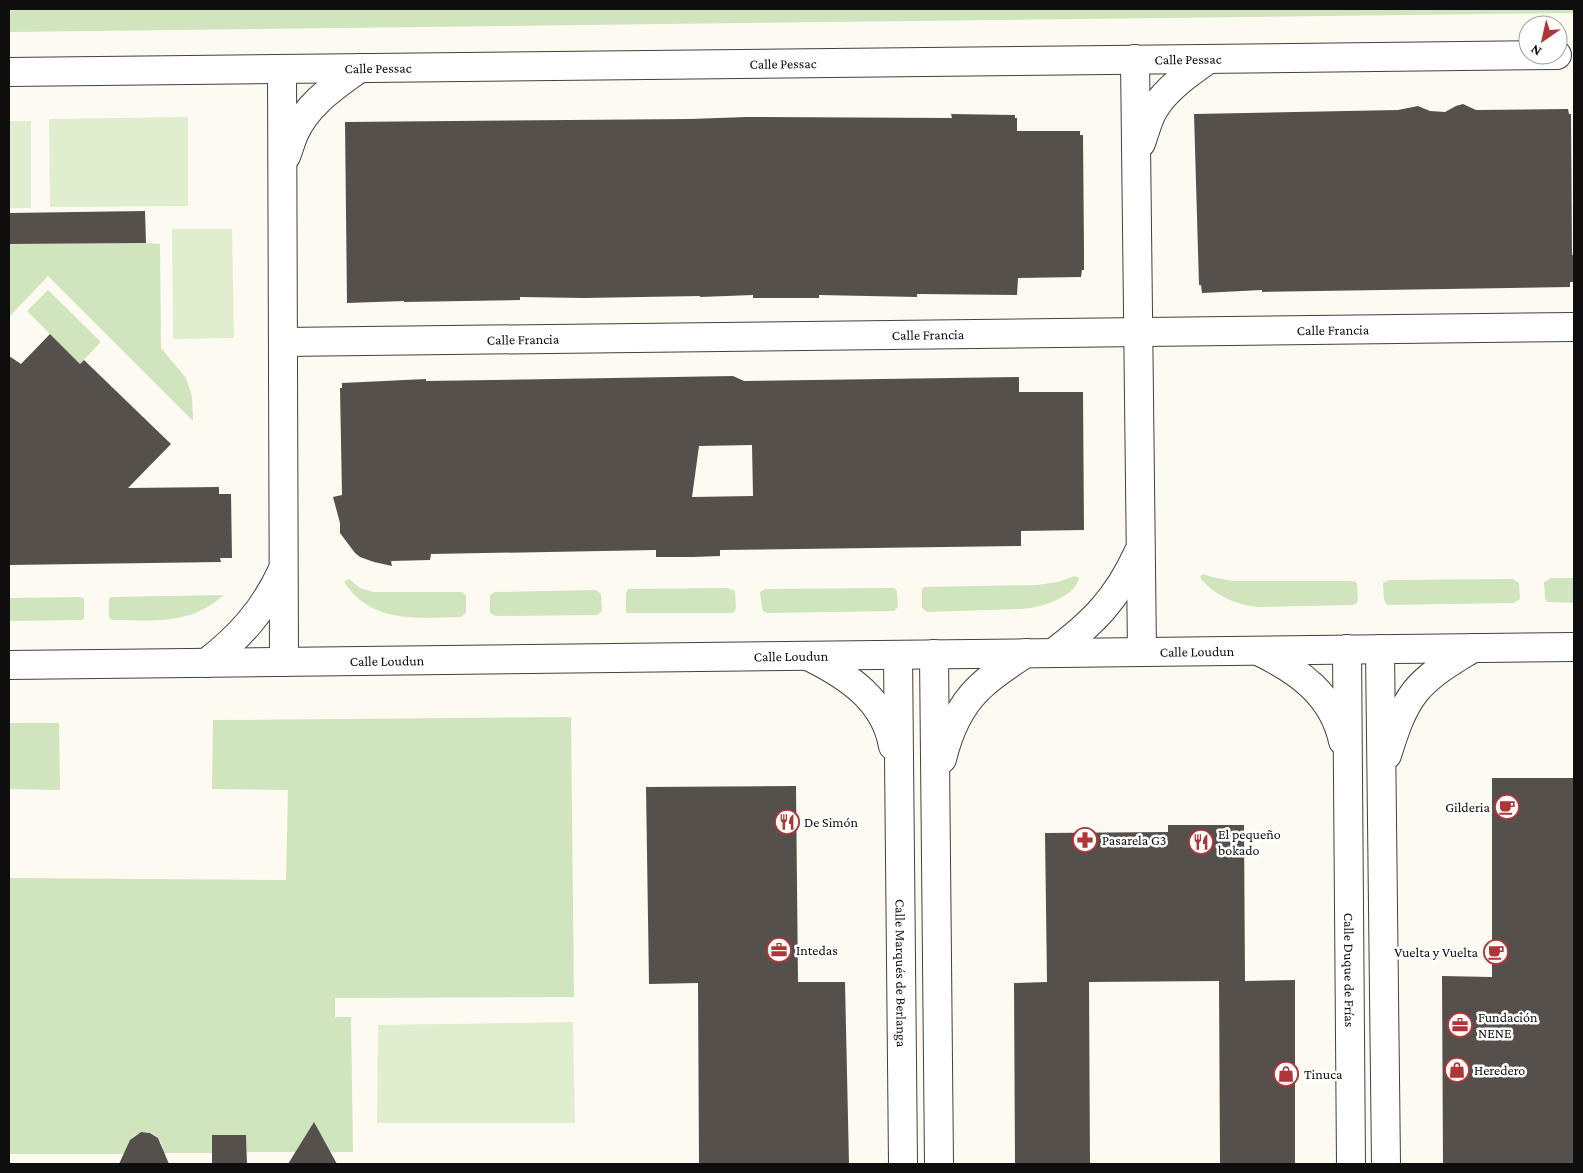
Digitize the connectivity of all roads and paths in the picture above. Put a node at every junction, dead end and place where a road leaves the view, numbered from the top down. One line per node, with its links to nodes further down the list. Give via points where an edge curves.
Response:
1 (1518, 55): 3 (street, Calle Pessac)
2 (1134, 59): 3 (street, Calle Pessac); 4 (street, Calle Pessac); 7 (street)
3 (1209, 59): 7 (street, via 1182,78 1153,110)
4 (360, 68): 5 (street, Calle Pessac); 8 (street, via 309,110 294,133)
5 (282, 69): 6 (street, Calle Pessac); 8 (street)
6 (9, 72)
7 (1135, 158): 10 (street)
8 (282, 167): 11 (street)
9 (1574, 327): 10 (street, Calle Francia)
10 (1138, 333): 11 (street, Calle Francia); 12 (street)
11 (283, 342): 13 (street)
12 (1140, 550): 19 (street); 21 (street, via 1129,575 1107,606)
13 (284, 568): 25 (street); 26 (street, via 251,622)
14 (1574, 646): 15 (street, Calle Loudun)
15 (1473, 648): 17 (street, Calle Loudun); 29 (street, via 1416,691 1393,736)
16 (1347, 649): 17 (street, Calle Loudun); 18 (street, Calle Loudun); 28 (street, Calle Duque de Frías)
17 (1380, 649): 29 (street)
18 (1256, 650): 19 (street, Calle Loudun); 28 (street, Calle Duque de Frías, via 1302,675 1320,693 1342,738)
19 (1142, 652): 21 (street, Calle Loudun)
20 (1026, 653): 21 (street, Calle Loudun); 22 (street, Calle Loudun); 31 (street, via 978,688 953,726)
21 (1053, 653)
22 (934, 654): 23 (street, Calle Loudun); 31 (street)
23 (898, 655): 24 (street, Calle Loudun); 30 (street, Calle Marqués de Berlanga)
24 (809, 656): 25 (street, Calle Loudun); 30 (street, Calle Marqués de Berlanga, via 841,673 869,696 891,734)
25 (284, 662): 26 (street, Calle Loudun)
26 (206, 663): 27 (street, Calle Loudun)
27 (9, 665)
28 (1348, 777): 34 (street, Calle Duque de Frías)
29 (1381, 781): 35 (street)
30 (899, 782): 32 (street, Calle Marqués de Berlanga)
31 (935, 782): 33 (street)
32 (903, 1164)
33 (939, 1164)
34 (1352, 1164)
35 (1386, 1164)

